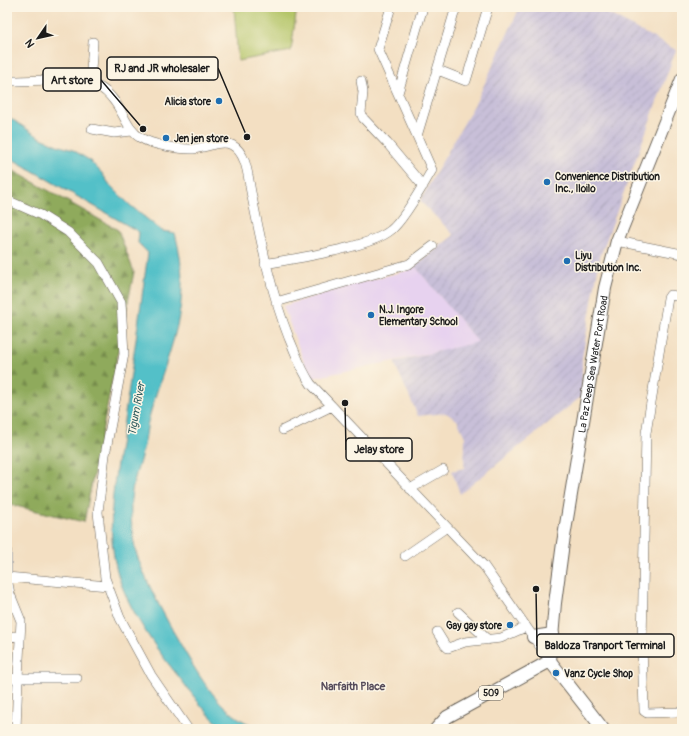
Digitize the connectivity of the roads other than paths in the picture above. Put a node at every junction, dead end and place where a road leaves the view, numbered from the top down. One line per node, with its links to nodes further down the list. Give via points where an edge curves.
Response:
1 (391, 7): 11 (street, via 378,49)
2 (423, 7): 11 (street)
3 (456, 7): 6 (street)
4 (488, 7): 6 (street, via 466,81)
5 (93, 42): 10 (street)
6 (438, 70): 14 (street)
7 (682, 79): 17 (main road, La Paz Deep Sea Water Port Road)
8 (7, 81): 10 (street, via 77,81)
9 (361, 81): 15 (street, via 363,118)
10 (90, 84): 13 (street, via 107,92)
11 (398, 93): 14 (street)
12 (92, 130): 13 (street, via 114,133)
13 (132, 131): 20 (street, via 154,144 191,149 224,143 237,148 247,171)
14 (417, 136): 15 (street, via 432,170)
15 (423, 186): 20 (street, via 392,230 383,236 347,248)
16 (7, 200): 31 (street, via 41,215 68,232 99,263 121,302 124,354 105,455 98,512)
17 (617, 241): 19 (street); 36 (main road, La Paz Deep Sea Water Port Road, via 604,288 563,543)
18 (433, 246): 22 (street, via 409,264)
19 (682, 254)
20 (265, 264): 22 (street)
21 (682, 297): 45 (street, via 670,295 668,298 646,433 642,644 644,711)
22 (276, 302): 23 (street, via 302,371)
23 (332, 406): 24 (street); 26 (street)
24 (283, 430)
25 (443, 470): 26 (street)
26 (410, 489): 27 (street)
27 (447, 528): 29 (street); 34 (street, via 493,577)
28 (7, 552): 30 (street)
29 (405, 556)
30 (7, 577): 31 (street); 32 (street)
31 (108, 586): 47 (street, via 120,618 151,675)
32 (10, 600): 37 (street, via 21,621)
33 (458, 612): 40 (street)
34 (526, 627): 39 (street); 40 (street, via 501,638)
35 (436, 632): 40 (street, via 448,648 465,642)
36 (553, 634): 39 (main road); 41 (main road, La Paz Deep Sea Water Port Road)
37 (19, 636): 38 (street); 42 (street)
38 (7, 637)
39 (533, 637): 41 (street)
40 (488, 640)
41 (550, 661): 48 (main road, 509, via 447,717); 49 (main road)
42 (18, 678): 43 (street); 44 (street); 46 (street)
43 (77, 678)
44 (7, 679)
45 (682, 712)
46 (16, 729)
47 (188, 729)
48 (436, 729)
49 (603, 729)

